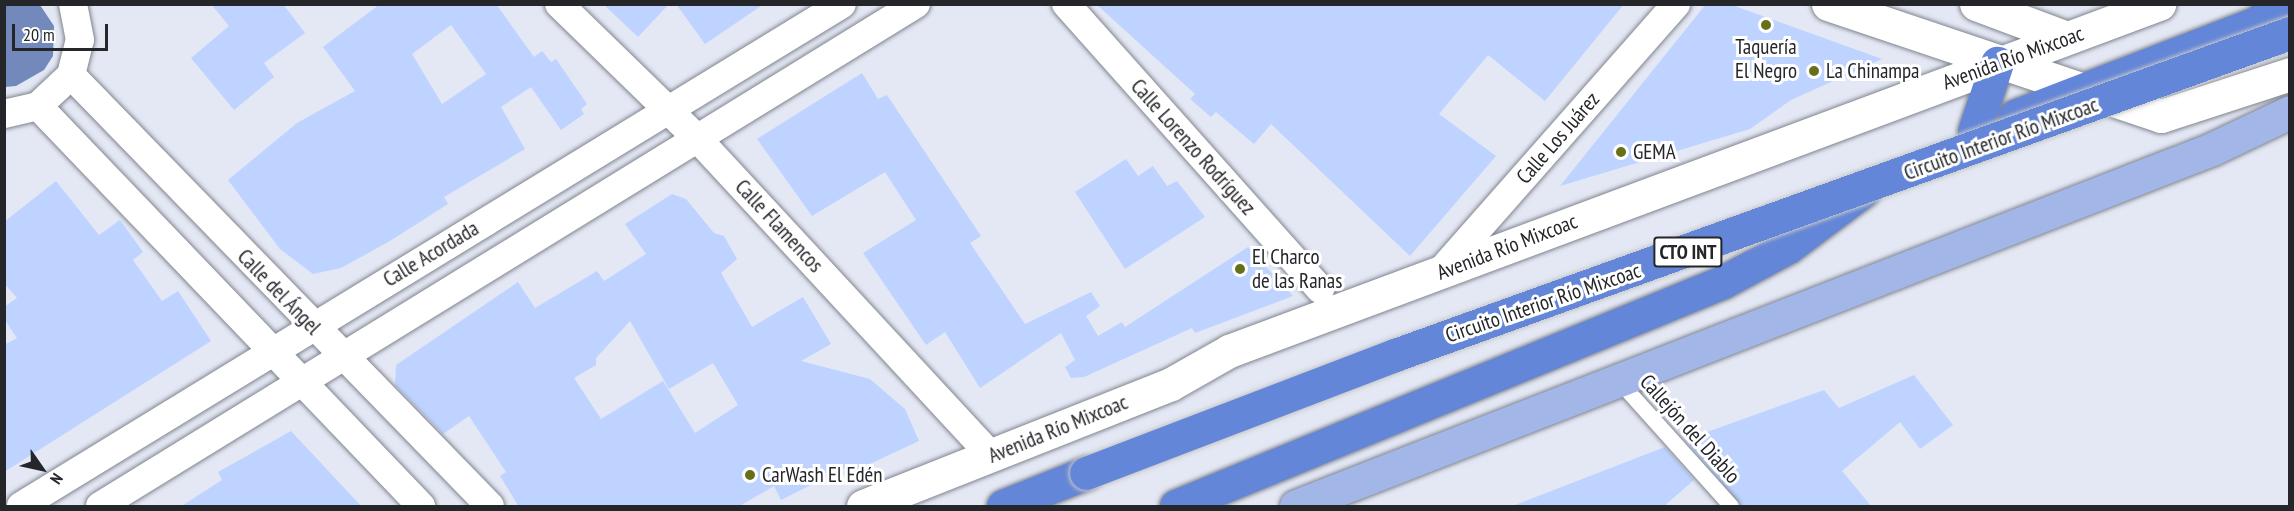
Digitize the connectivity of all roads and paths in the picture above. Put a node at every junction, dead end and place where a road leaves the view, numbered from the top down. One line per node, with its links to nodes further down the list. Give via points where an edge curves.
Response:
1 (559, 4): 18 (street, Calle Flamencos)
2 (842, 4): 18 (street, Calle Acordada)
3 (916, 4): 22 (street, Calle Acordada)
4 (1066, 4): 26 (street, Calle Lorenzo Rodríguez)
5 (1676, 4): 25 (street, Calle Los Juárez)
6 (1828, 4): 13 (main road)
7 (1976, 4): 12 (main road)
8 (2159, 4): 12 (main road, Avenida Río Mixcoac)
9 (2274, 4): 16 (highway, via 2259,22)
10 (84, 10): 15 (street)
11 (2289, 33): 38 (highway, Circuito Interior Río Mixcoac / CTO INT, bridge, via 1395,355)
12 (2067, 38): 13 (main road, Avenida Río Mixcoac)
13 (1997, 63): 16 (main road); 21 (highway); 25 (main road, Avenida Río Mixcoac)
14 (2289, 74): 16 (main road, via 2161,116)
15 (71, 75): 17 (street); 27 (street, Calle del Ángel)
16 (2077, 92): 21 (highway)
17 (38, 106): 20 (street); 28 (street, Calle del Ángel)
18 (667, 111): 22 (street, Calle Flamencos); 27 (street, Calle Acordada)
19 (2289, 112): 24 (main road)
20 (4, 114)
21 (1974, 132): 39 (highway, via 1885,174 1788,247 1723,282)
22 (697, 138): 29 (street, Calle Acordada); 32 (street, Calle Flamencos)
23 (2289, 138): 24 (main road)
24 (2212, 149): 31 (main road)
25 (1440, 272): 32 (main road, Avenida Río Mixcoac, via 1229,351 1171,384)
26 (1320, 290)
27 (312, 326): 28 (street, Calle Acordada); 29 (street, Calle del Ángel)
28 (274, 350): 30 (street, Calle del Ángel); 33 (street, Calle Acordada)
29 (341, 355): 30 (street, Calle Acordada); 36 (street, Calle del Ángel)
30 (302, 379): 34 (street, Calle Acordada); 35 (street, Calle del Ángel)
31 (1618, 380): 40 (main road); 41 (lane, Callejón del Diablo)
32 (991, 455): 37 (main road, Avenida Río Mixcoac)
33 (21, 507)
34 (100, 507)
35 (421, 507)
36 (490, 507)
37 (863, 507)
38 (1003, 507)
39 (1176, 507)
40 (1296, 507)
41 (1731, 507)

